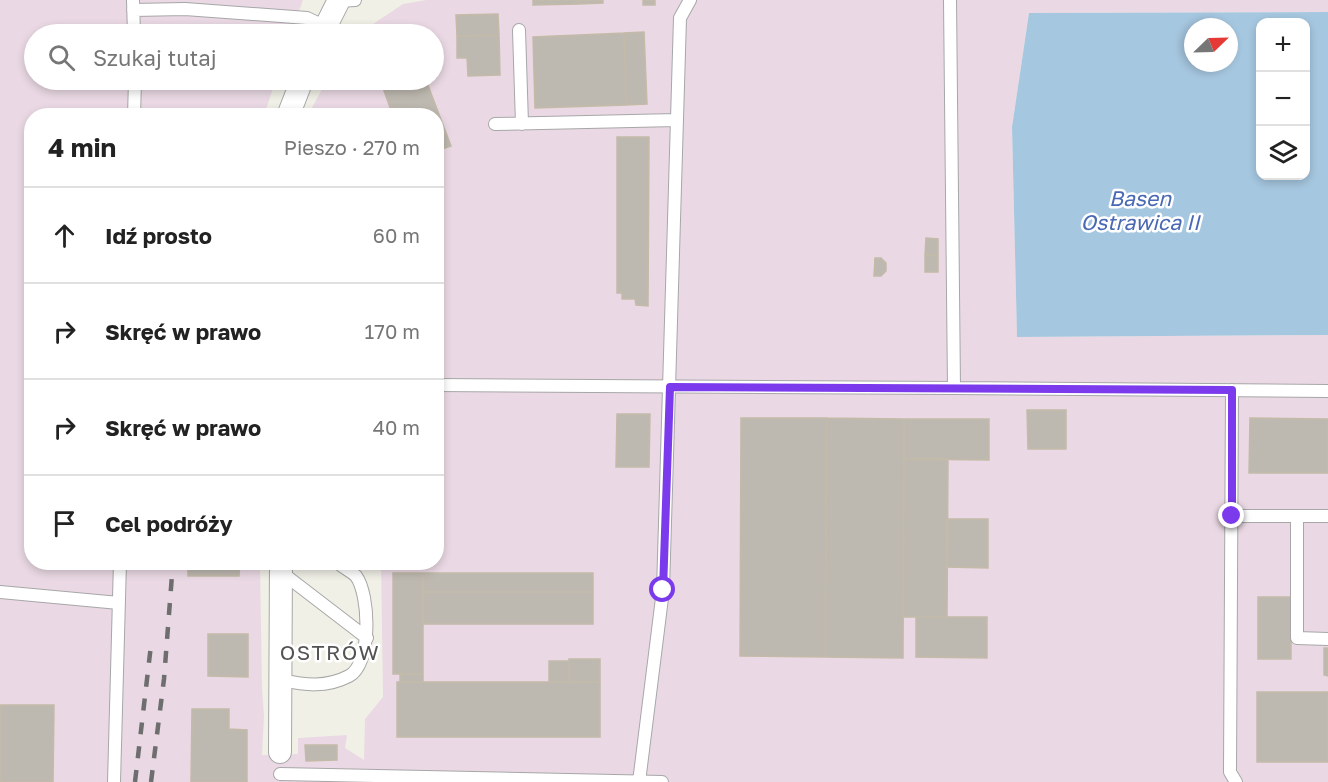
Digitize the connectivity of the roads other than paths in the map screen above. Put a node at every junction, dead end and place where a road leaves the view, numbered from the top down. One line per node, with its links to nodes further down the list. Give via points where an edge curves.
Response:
1 (344, 0): 7 (street)
2 (690, 0): 13 (lane, via 680,18)
3 (950, 0): 18 (lane)
4 (133, 5): 5 (lane); 6 (lane, via 307,18)
5 (134, 24)
6 (315, 24)
7 (329, 24)
8 (519, 30): 15 (lane)
9 (135, 90): 11 (lane)
10 (298, 90): 12 (street)
11 (134, 108)
12 (291, 108)
13 (677, 120): 15 (lane); 17 (lane)
14 (495, 124): 15 (lane)
15 (522, 124)
16 (444, 385): 17 (lane)
17 (670, 387): 18 (lane); 34 (lane, via 663,590)
18 (954, 388): 19 (lane)
19 (1232, 390): 20 (lane); 21 (lane)
20 (1328, 391)
21 (1232, 516): 22 (lane); 37 (lane, via 1230,772)
22 (1297, 516): 23 (lane); 31 (lane, via 1297,639)
23 (1328, 516)
24 (120, 570): 29 (lane)
25 (281, 570): 32 (street)
26 (285, 570): 30 (lane)
27 (348, 570): 30 (lane, via 356,576 363,593)
28 (0, 592): 29 (lane)
29 (119, 603): 35 (lane)
30 (367, 638): 32 (lane, via 362,663 351,676 321,686)
31 (1328, 639)
32 (281, 680): 33 (street)
33 (280, 770): 34 (lane)
34 (639, 781): 36 (lane)
35 (114, 782)
36 (662, 782)
37 (1236, 782)

